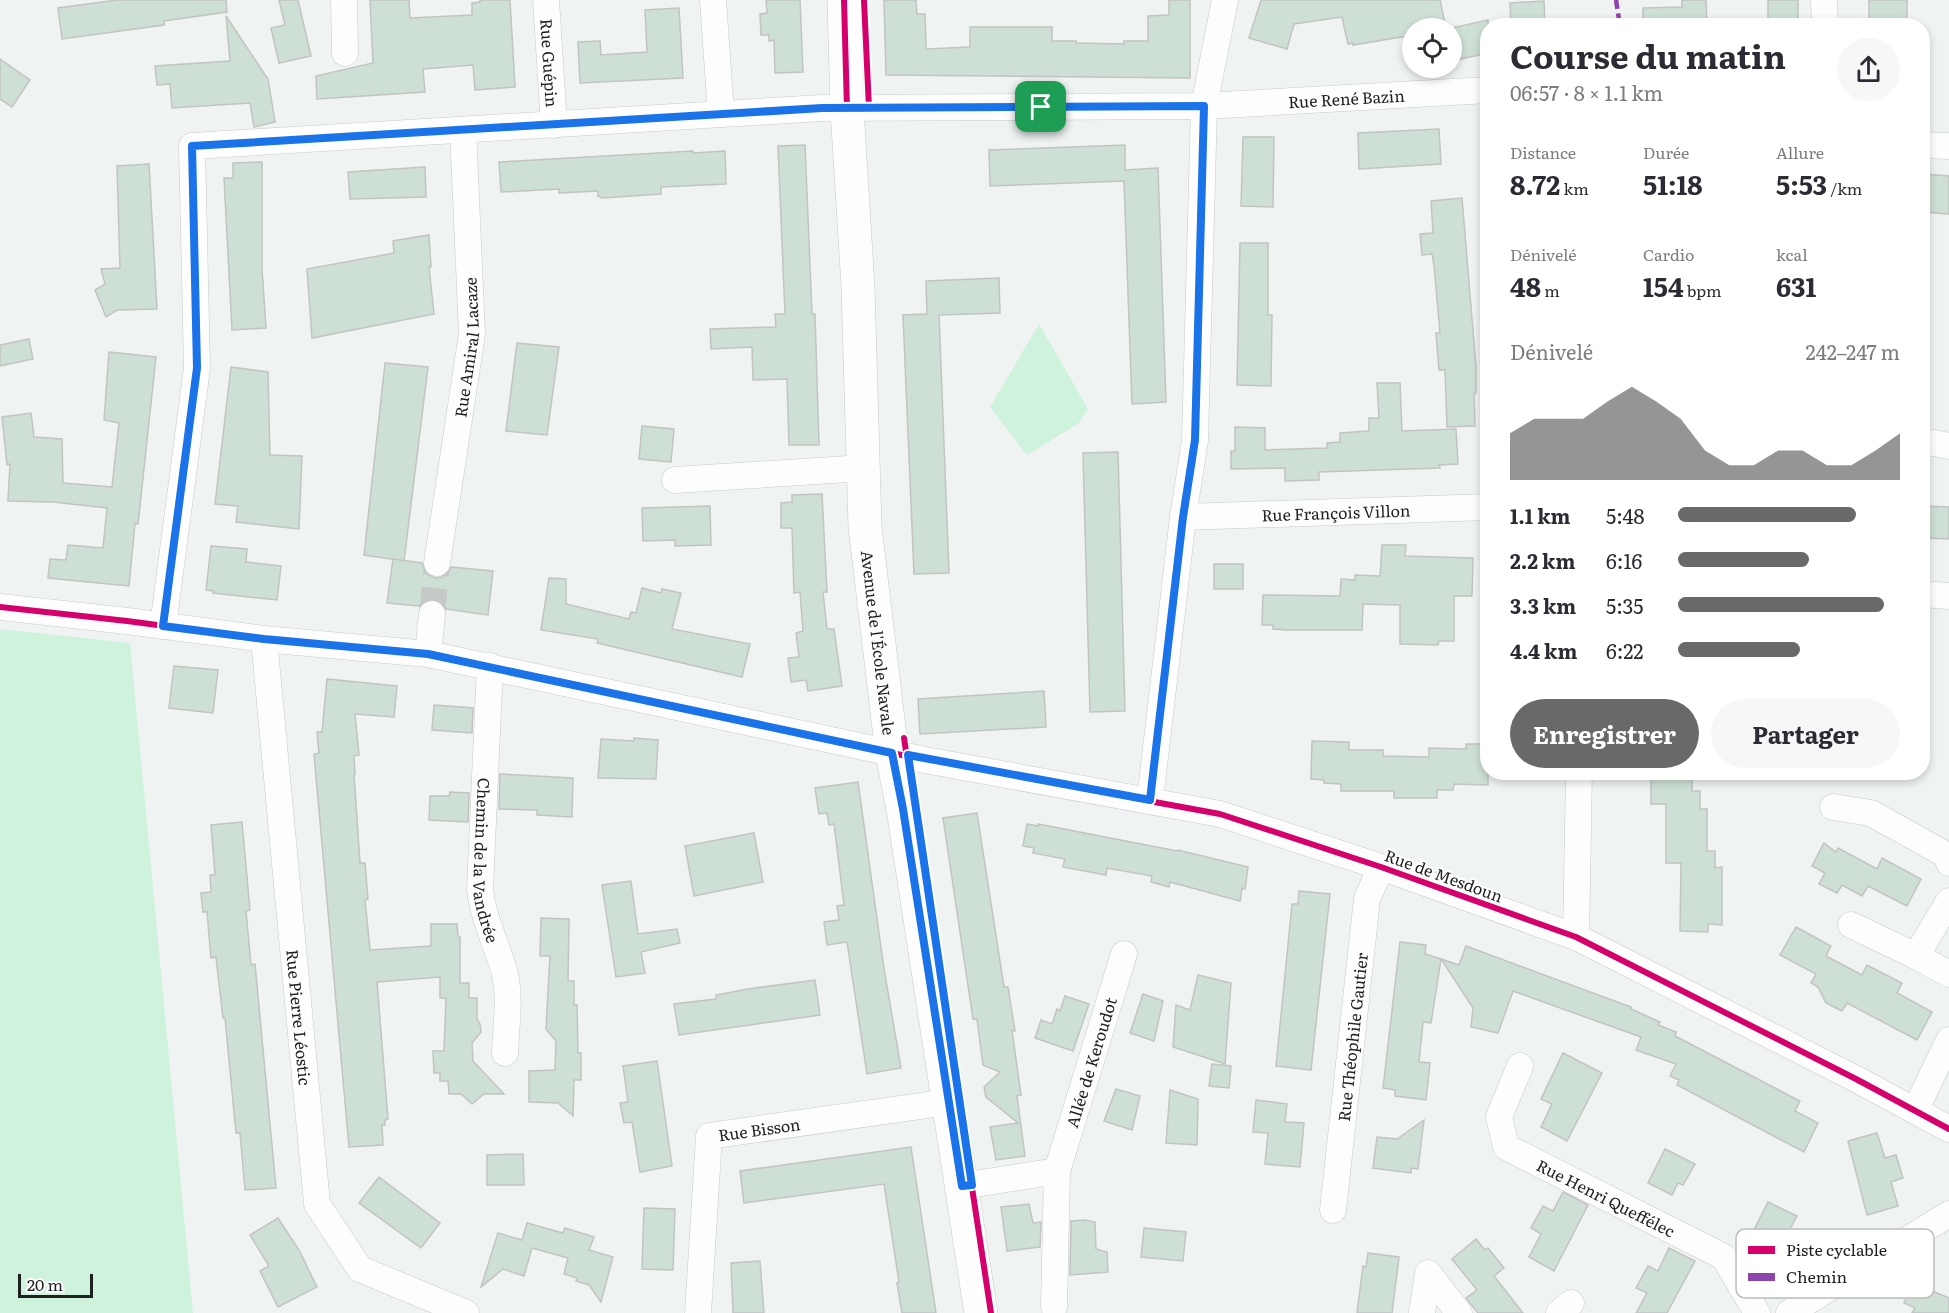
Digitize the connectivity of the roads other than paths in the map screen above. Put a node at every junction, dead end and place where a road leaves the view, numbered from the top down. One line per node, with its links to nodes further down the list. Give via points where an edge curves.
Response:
1 (344, 0): 8 (street)
2 (546, 0): 13 (street, Rue Guépin)
3 (713, 0): 12 (street)
4 (844, 0): 11 (street, Avenue de l'École Navale)
5 (1225, 0): 10 (street)
6 (1824, 0): 7 (street)
7 (1825, 18)
8 (345, 53)
9 (1480, 90): 10 (street, Rue René Bazin)
10 (1204, 106): 11 (street, Rue René Bazin); 22 (street, via 1195,440)
11 (847, 109): 12 (street, Rue René Bazin); 19 (street, Avenue de l'École Navale)
12 (721, 114): 13 (street, Rue René Bazin)
13 (554, 124): 14 (street, Rue René Bazin)
14 (463, 130): 23 (street, Rue Amiral Lacaze, via 472,334); 28 (street, Rue René Bazin, via 192,146 197,368)
15 (1930, 145): 16 (street)
16 (1949, 146)
17 (1930, 442): 18 (street)
18 (1949, 446)
19 (864, 468): 20 (street); 32 (street, Avenue de l'École Navale, via 866,527)
20 (675, 480)
21 (1480, 507): 22 (street, Rue François Villon)
22 (1183, 517): 34 (street)
23 (437, 563)
24 (1930, 595): 25 (street)
25 (1949, 596)
26 (0, 607): 28 (street, Rue de Mesdoun)
27 (432, 615): 30 (street)
28 (163, 626): 29 (street, Rue de Mesdoun)
29 (264, 639): 30 (street, Rue de Mesdoun); 59 (street, Rue Pierre Léostic, via 317,1204 360,1269)
30 (428, 654): 31 (street, Rue de Mesdoun)
31 (490, 666): 32 (street, Rue de Mesdoun); 45 (street, Chemin de la Vandrée, via 480,889 507,986)
32 (892, 753): 34 (street, Rue de Mesdoun); 47 (street, Avenue de l'École Navale)
33 (1579, 780): 40 (street)
34 (1150, 800): 37 (street, Rue de Mesdoun, via 1220,814)
35 (1833, 807): 36 (street, via 1871,813 1948,856)
36 (1949, 863)
37 (1381, 867): 40 (street, Rue de Mesdoun); 52 (street, Rue Théophile Gautier, via 1367,899)
38 (1949, 902): 42 (street)
39 (1851, 925): 42 (street)
40 (1576, 937): 48 (street, Rue de Mesdoun)
41 (1124, 954): 50 (street, Allée de Keroudot)
42 (1916, 956): 43 (street)
43 (1949, 974)
44 (1949, 1040): 48 (street)
45 (506, 1053)
46 (1520, 1066): 55 (street, Rue Henri Queffélec, via 1499,1117 1506,1147 1724,1257)
47 (949, 1101): 51 (street, Avenue de l'École Navale); 60 (street, Rue Bisson, via 709,1136)
48 (1915, 1112): 49 (street, Rue de Mesdoun)
49 (1949, 1129)
50 (1057, 1171): 51 (street); 58 (street, Allée de Keroudot)
51 (962, 1186): 61 (street, Avenue de l'École Navale)
52 (1333, 1210)
53 (1949, 1214): 54 (street)
54 (1925, 1229)
55 (1736, 1277)
56 (1748, 1298): 64 (street, Rue Henri Queffélec)
57 (1813, 1298): 65 (street)
58 (1054, 1307)
59 (466, 1313)
60 (698, 1313)
61 (981, 1313)
62 (1422, 1313): 63 (street, via 1428,1273)
63 (1459, 1313)
64 (1757, 1313)
65 (1789, 1313)

